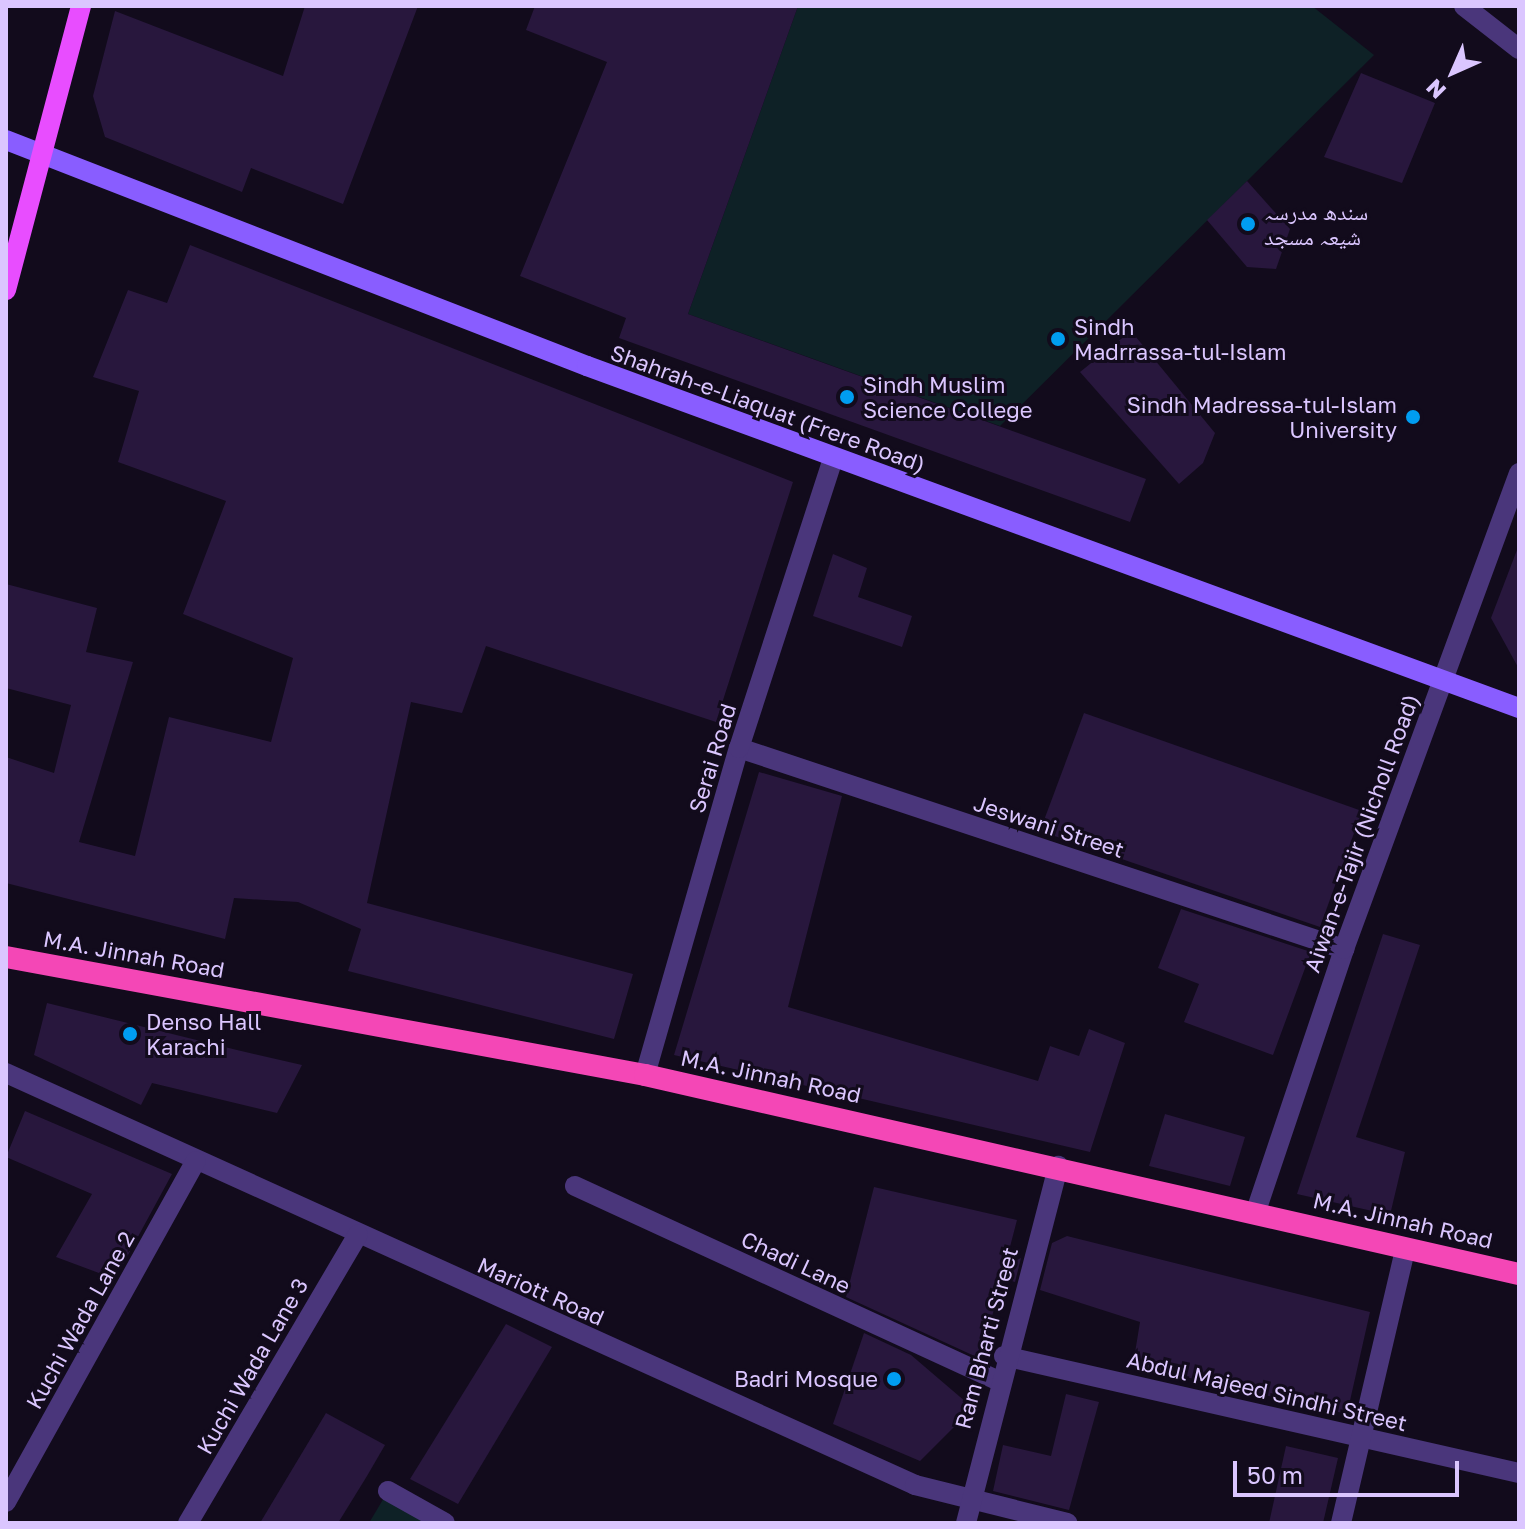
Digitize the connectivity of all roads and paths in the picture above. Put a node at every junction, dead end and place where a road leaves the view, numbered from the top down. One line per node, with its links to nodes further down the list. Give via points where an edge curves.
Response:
1 (81, 6): 5 (main road)
2 (1464, 6): 3 (street)
3 (1519, 49)
4 (6, 140): 5 (main road, Shahrah-e-Liaquat (Frere Road))
5 (43, 152): 6 (main road); 7 (main road, Shahrah-e-Liaquat (Frere Road))
6 (6, 290)
7 (833, 458): 9 (main road, Shahrah-e-Liaquat (Frere Road)); 11 (street, Serai Road)
8 (1519, 473): 9 (street, Aiwan-e-Tajir (Nicholl Road))
9 (1442, 680): 10 (main road, Shahrah-e-Liaquat (Frere Road)); 12 (street, Aiwan-e-Tajir (Nicholl Road))
10 (1519, 708)
11 (739, 748): 12 (street, Jeswani Street); 15 (street, Serai Road)
12 (1344, 949): 19 (street, Aiwan-e-Tajir (Nicholl Road))
13 (6, 957): 15 (highway, M.A. Jinnah Road)
14 (6, 1073): 16 (street, Mariott Road)
15 (645, 1075): 17 (highway, M.A. Jinnah Road)
16 (196, 1161): 20 (street, Mariott Road); 29 (street, Kuchi Wada Lane 2)
17 (1058, 1166): 19 (highway, M.A. Jinnah Road); 23 (street, Ram Bharti Street)
18 (575, 1186): 24 (street, Chadi Lane)
19 (1256, 1211): 21 (highway, M.A. Jinnah Road)
20 (358, 1234): 28 (street, Mariott Road, via 915,1485); 30 (street, Kuchi Wada Lane 3)
21 (1405, 1250): 22 (highway, M.A. Jinnah Road); 25 (street)
22 (1519, 1274)
23 (1004, 1356): 24 (street, Ram Bharti Street); 25 (street, Abdul Majeed Sindhi Street)
24 (998, 1381): 28 (street, Ram Bharti Street)
25 (1361, 1438): 26 (street, Abdul Majeed Sindhi Street); 34 (street)
26 (1519, 1473)
27 (388, 1491): 31 (street)
28 (971, 1500): 32 (street, Ram Bharti Street); 33 (street, Mariott Road)
29 (6, 1502)
30 (188, 1523)
31 (445, 1523)
32 (966, 1523)
33 (1067, 1523)
34 (1341, 1523)

